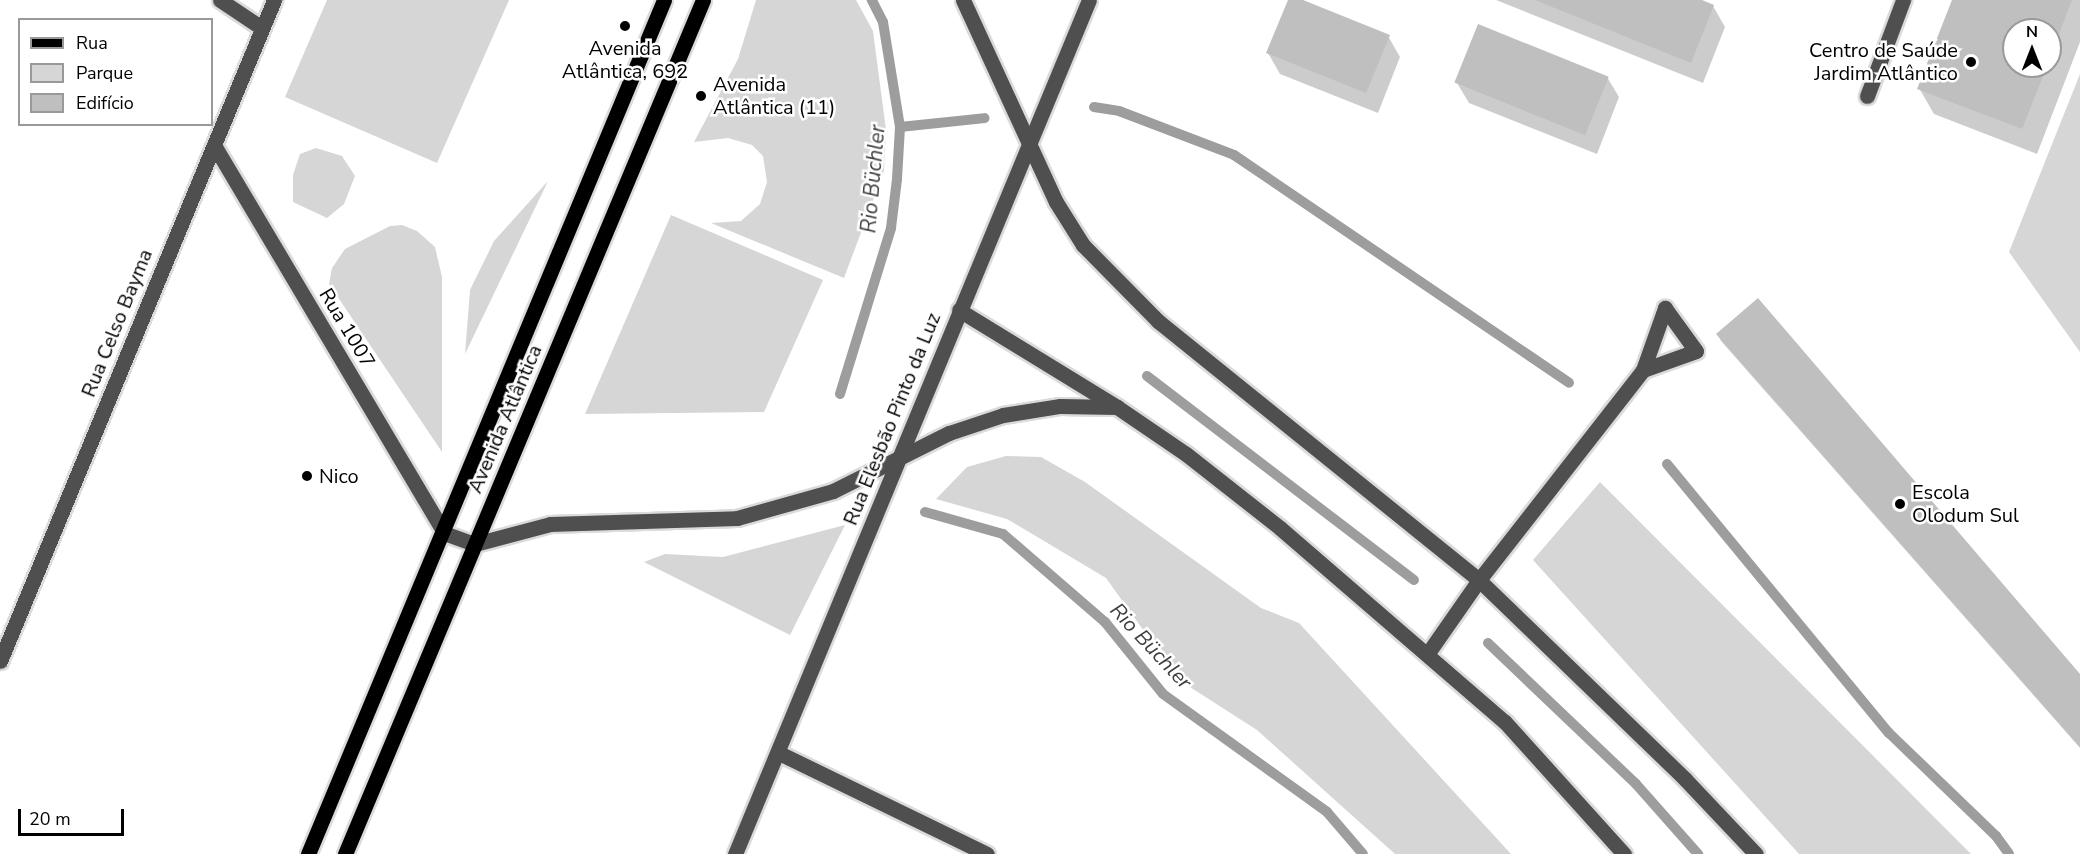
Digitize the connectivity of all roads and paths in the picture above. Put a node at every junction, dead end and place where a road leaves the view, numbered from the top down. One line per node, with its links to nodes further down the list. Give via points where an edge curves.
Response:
1 (220, 0): 8 (street)
2 (274, 0): 8 (street, Rua Celso Bayma)
3 (664, 0): 16 (main road, Avenida Atlântica)
4 (703, 0): 17 (main road, Avenida Atlântica)
5 (963, 0): 10 (street)
6 (1089, 0): 10 (street, Rua Elesbão Pinto da Luz)
7 (1903, 0): 9 (street)
8 (262, 28): 11 (street, Rua Celso Bayma)
9 (1867, 96)
10 (1031, 141): 12 (street, Rua Elesbão Pinto da Luz); 18 (street, via 1056,202 1083,245 1158,321)
11 (214, 145): 16 (street, Rua 1007); 20 (street, Rua Celso Bayma)
12 (959, 310): 14 (street); 15 (street, Rua Elesbão Pinto da Luz)
13 (1643, 370): 13 (street, via 1696,351 1665,308); 18 (street)
14 (1118, 407): 15 (street, via 1060,406 1003,415 949,433); 19 (street, via 1233,491)
15 (898, 460): 17 (street, via 833,491 737,518 550,524); 21 (street, Rua Elesbão Pinto da Luz)
16 (444, 533): 17 (street); 22 (main road, Avenida Atlântica)
17 (475, 544): 23 (main road, Avenida Atlântica)
18 (1479, 579): 19 (street); 27 (street, via 1685,779)
19 (1428, 653): 26 (street, via 1504,722)
20 (0, 662)
21 (779, 753): 24 (street, Rua Elesbão Pinto da Luz); 25 (street)
22 (308, 854)
23 (345, 854)
24 (735, 854)
25 (987, 854)
26 (1624, 854)
27 (1756, 854)

